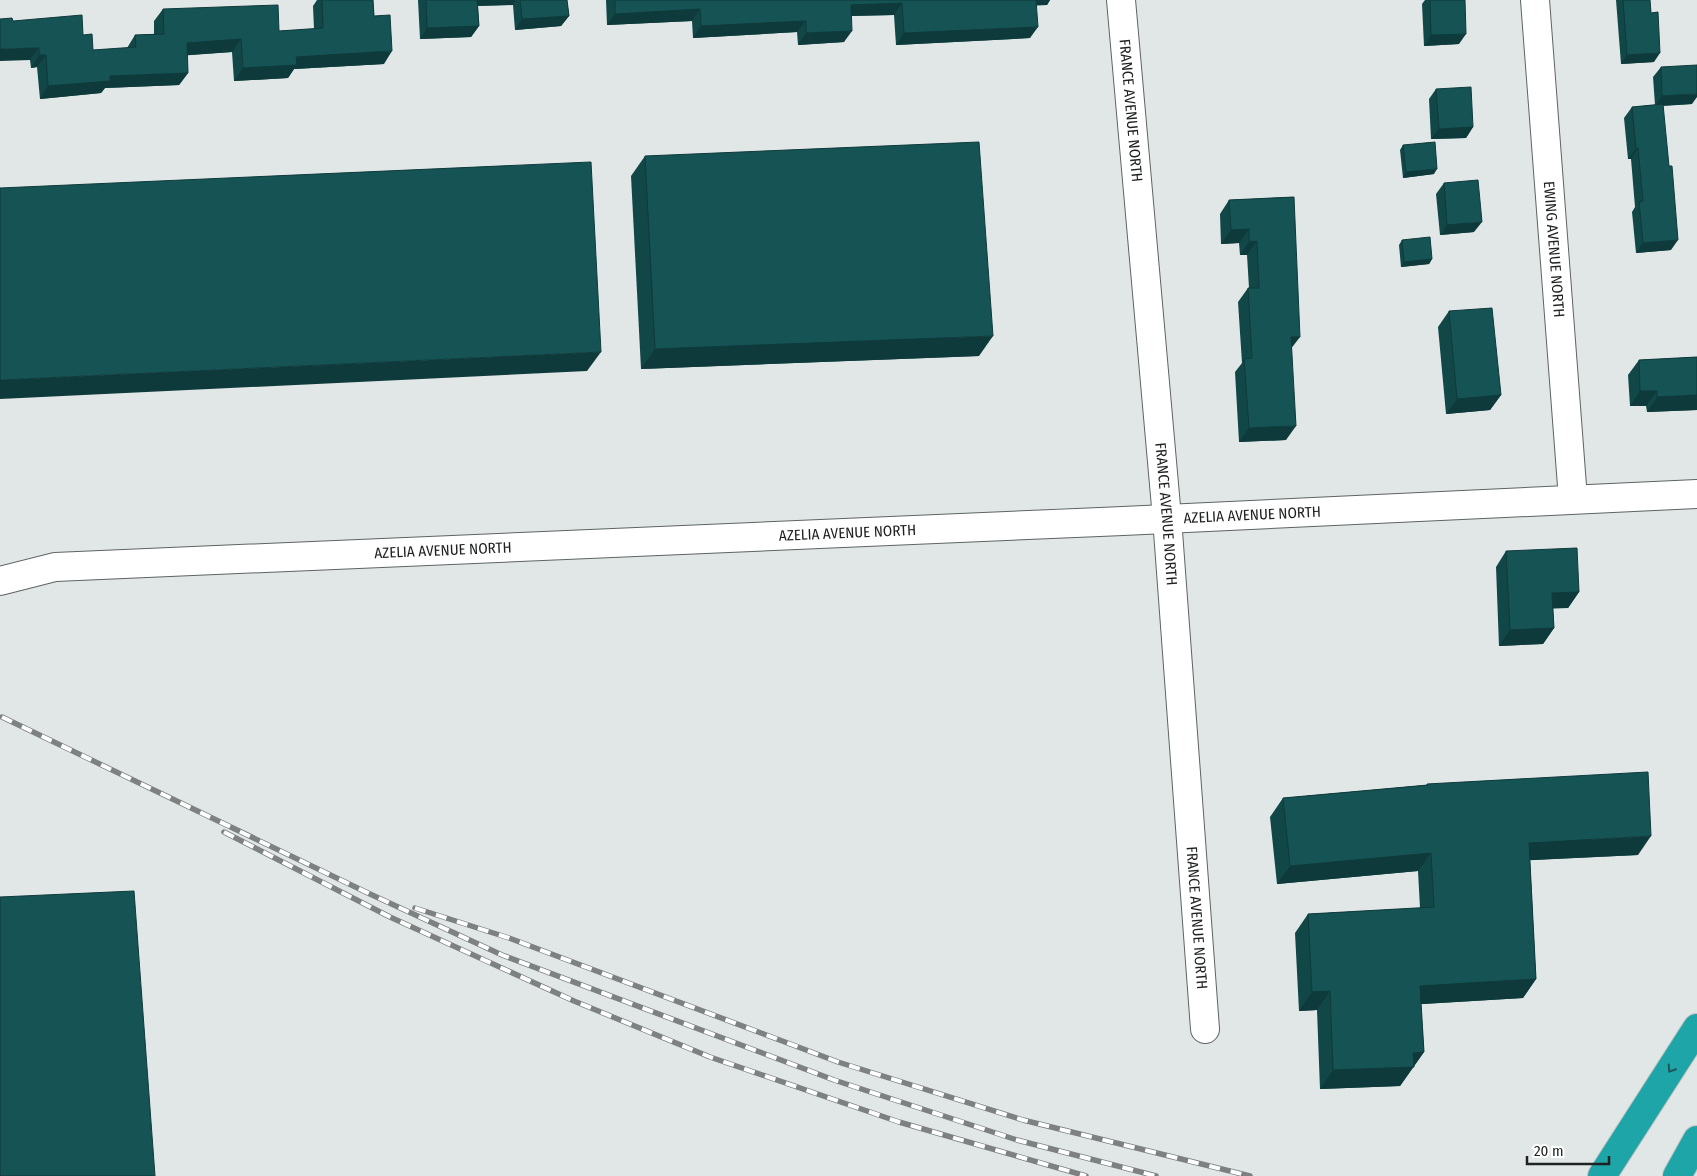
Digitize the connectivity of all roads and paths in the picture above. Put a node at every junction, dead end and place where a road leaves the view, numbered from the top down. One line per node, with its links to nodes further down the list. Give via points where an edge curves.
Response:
1 (1121, 0): 5 (street, FRANCE AVENUE NORTH)
2 (1535, 0): 4 (street, EWING AVENUE NORTH)
3 (1697, 494): 4 (street, AZELIA AVENUE NORTH)
4 (1573, 499): 5 (street, AZELIA AVENUE NORTH)
5 (1167, 518): 6 (street, AZELIA AVENUE NORTH, via 55,567); 8 (street, FRANCE AVENUE NORTH)
6 (0, 581)
7 (1697, 1028): 10 (highway, one-way to 10)
8 (1205, 1029)
9 (1697, 1140): 11 (highway)
10 (1602, 1176)
11 (1677, 1176)

